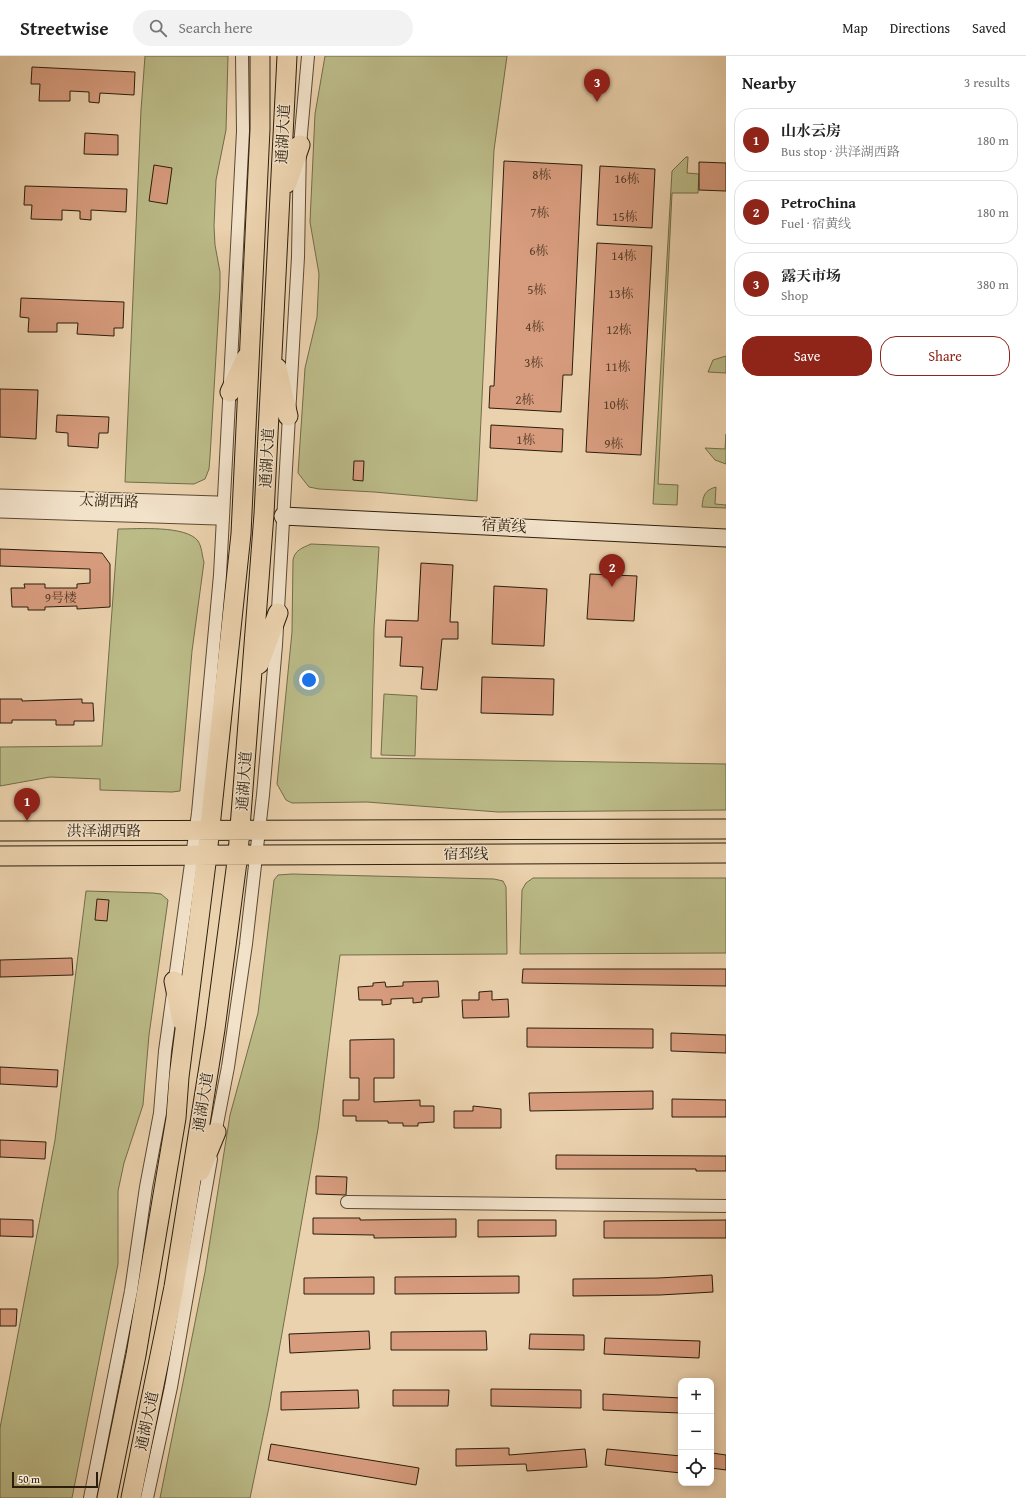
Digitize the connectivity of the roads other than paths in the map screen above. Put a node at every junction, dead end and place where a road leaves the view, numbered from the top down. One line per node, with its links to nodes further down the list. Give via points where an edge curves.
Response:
1 (242, 56): 9 (street, via 243,131)
2 (260, 56): 8 (main road, 通湖大道, via 260,129)
3 (287, 56): 6 (main road, 通湖大道)
4 (308, 56): 5 (street)
5 (300, 146): 6 (main road); 10 (street, via 298,256)
6 (280, 204): 7 (main road, 通湖大道)
7 (272, 349): 10 (main road); 16 (main road, 通湖大道, via 264,514)
8 (250, 350): 9 (main road); 18 (main road, 通湖大道, via 241,534)
9 (230, 392): 18 (street)
10 (288, 416): 13 (street)
11 (0, 497): 12 (street, 太湖西路, via 217,510)
12 (0, 510)
13 (283, 516): 14 (main road, 宿黄线); 15 (street)
14 (726, 538)
15 (278, 613): 16 (main road); 19 (street, via 264,787)
16 (251, 688): 19 (main road, 通湖大道)
17 (726, 829): 19 (main road, 宿邳线)
18 (202, 830): 19 (main road, 宿邳线); 20 (main road, 洪泽湖西路); 23 (main road, 通湖大道)
19 (249, 830): 22 (main road, 通湖大道)
20 (0, 831)
21 (726, 853): 22 (main road, 宿邳线)
22 (247, 854): 23 (main road, 宿邳线); 27 (street, via 246,944); 28 (main road, 通湖大道, via 215,1029)
23 (199, 855): 24 (main road, 洪泽湖西路); 25 (street); 26 (main road, 通湖大道)
24 (0, 856)
25 (174, 981): 26 (main road); 31 (street, via 160,1113 130,1290)
26 (184, 1035): 32 (main road, 通湖大道, via 176,1118 136,1356)
27 (216, 1132): 28 (main road); 34 (street, via 171,1387)
28 (188, 1202): 33 (main road, 通湖大道, via 163,1347)
29 (347, 1202): 30 (street)
30 (726, 1206)
31 (90, 1498)
32 (107, 1498)
33 (131, 1498)
34 (147, 1498)

